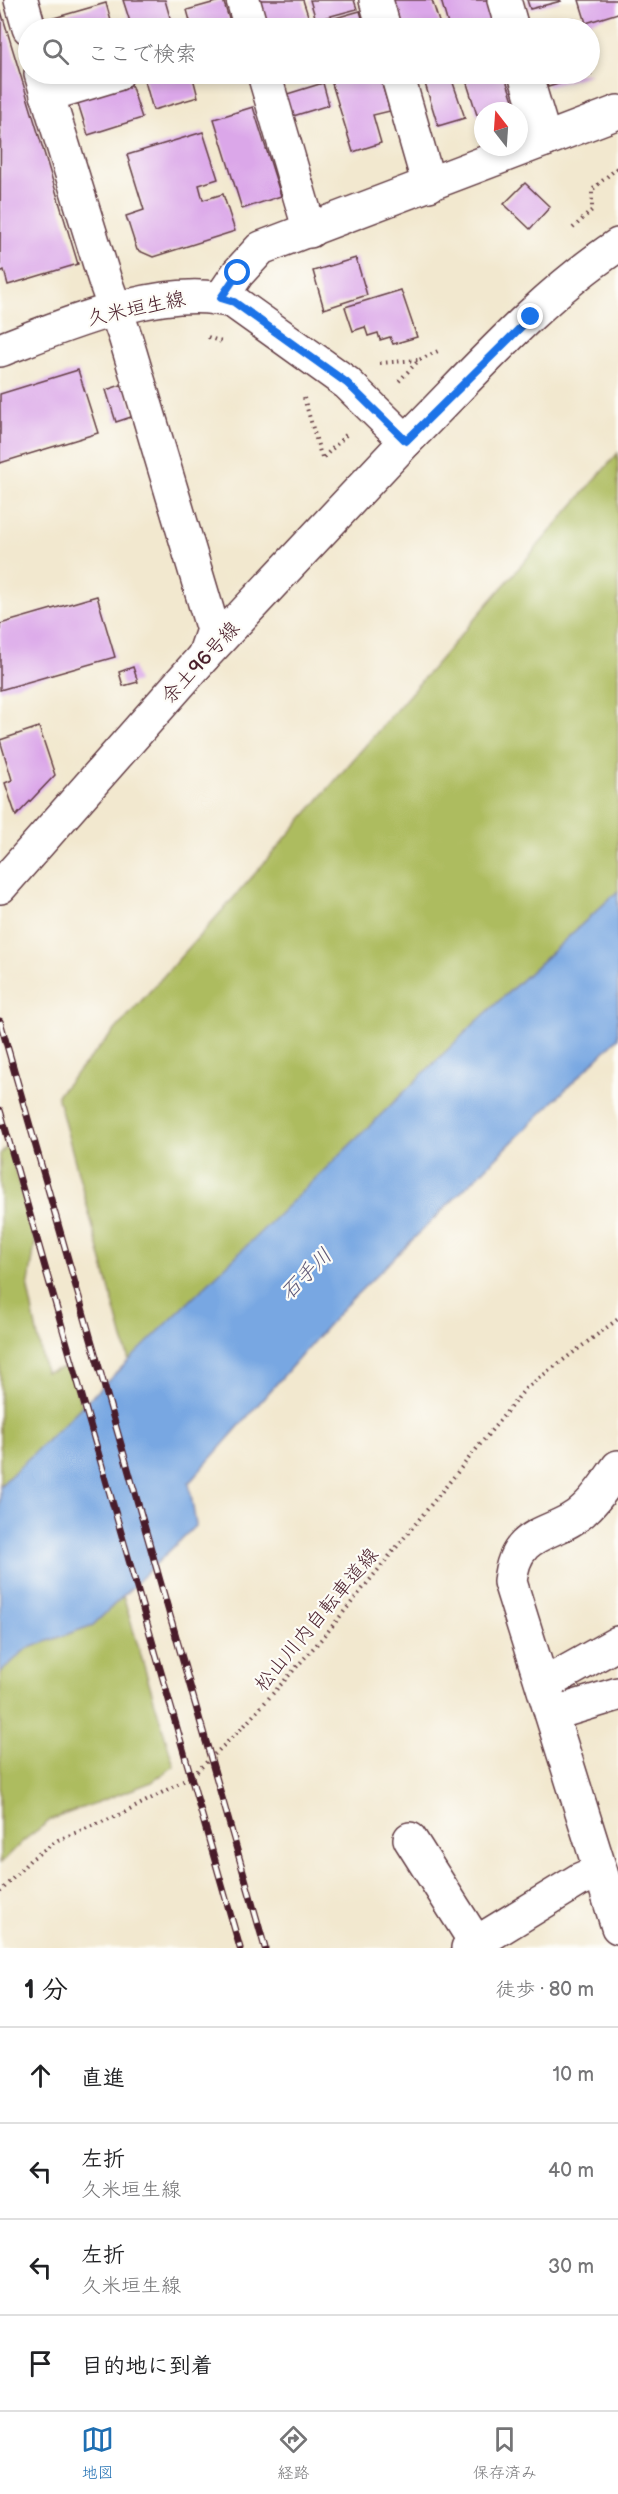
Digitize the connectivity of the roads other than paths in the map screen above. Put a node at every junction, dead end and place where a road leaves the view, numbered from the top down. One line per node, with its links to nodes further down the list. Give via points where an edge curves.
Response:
1 (21, 0): 5 (street)
2 (243, 0): 6 (street)
3 (376, 0): 7 (street)
4 (504, 0): 8 (street)
5 (26, 18)
6 (248, 18)
7 (381, 18)
8 (509, 18)
9 (44, 84): 19 (street)
10 (267, 84): 16 (street)
11 (400, 84): 15 (street)
12 (528, 84): 14 (street)
13 (618, 112): 14 (street)
14 (545, 140): 15 (street)
15 (429, 184): 16 (street)
16 (310, 231): 18 (street, via 261,248)
17 (618, 246): 21 (street, via 531,317)
18 (221, 298): 19 (street, 久米垣生線, via 189,296); 21 (street, 久米垣生線, via 234,302 347,383)
19 (115, 309): 20 (street, 久米垣生線); 22 (street, via 213,630)
20 (0, 350)
21 (406, 441): 22 (street, 余土96号線)
22 (204, 656): 23 (street, 余土96号線)
23 (0, 887)
24 (618, 1467): 27 (street, via 585,1510 542,1532 522,1548 511,1565 510,1582)
25 (618, 1643): 27 (street)
26 (618, 1694): 27 (street)
27 (548, 1700): 29 (street)
28 (410, 1839): 31 (street)
29 (605, 1861): 30 (street); 31 (street)
30 (618, 1927)
31 (472, 1946)

